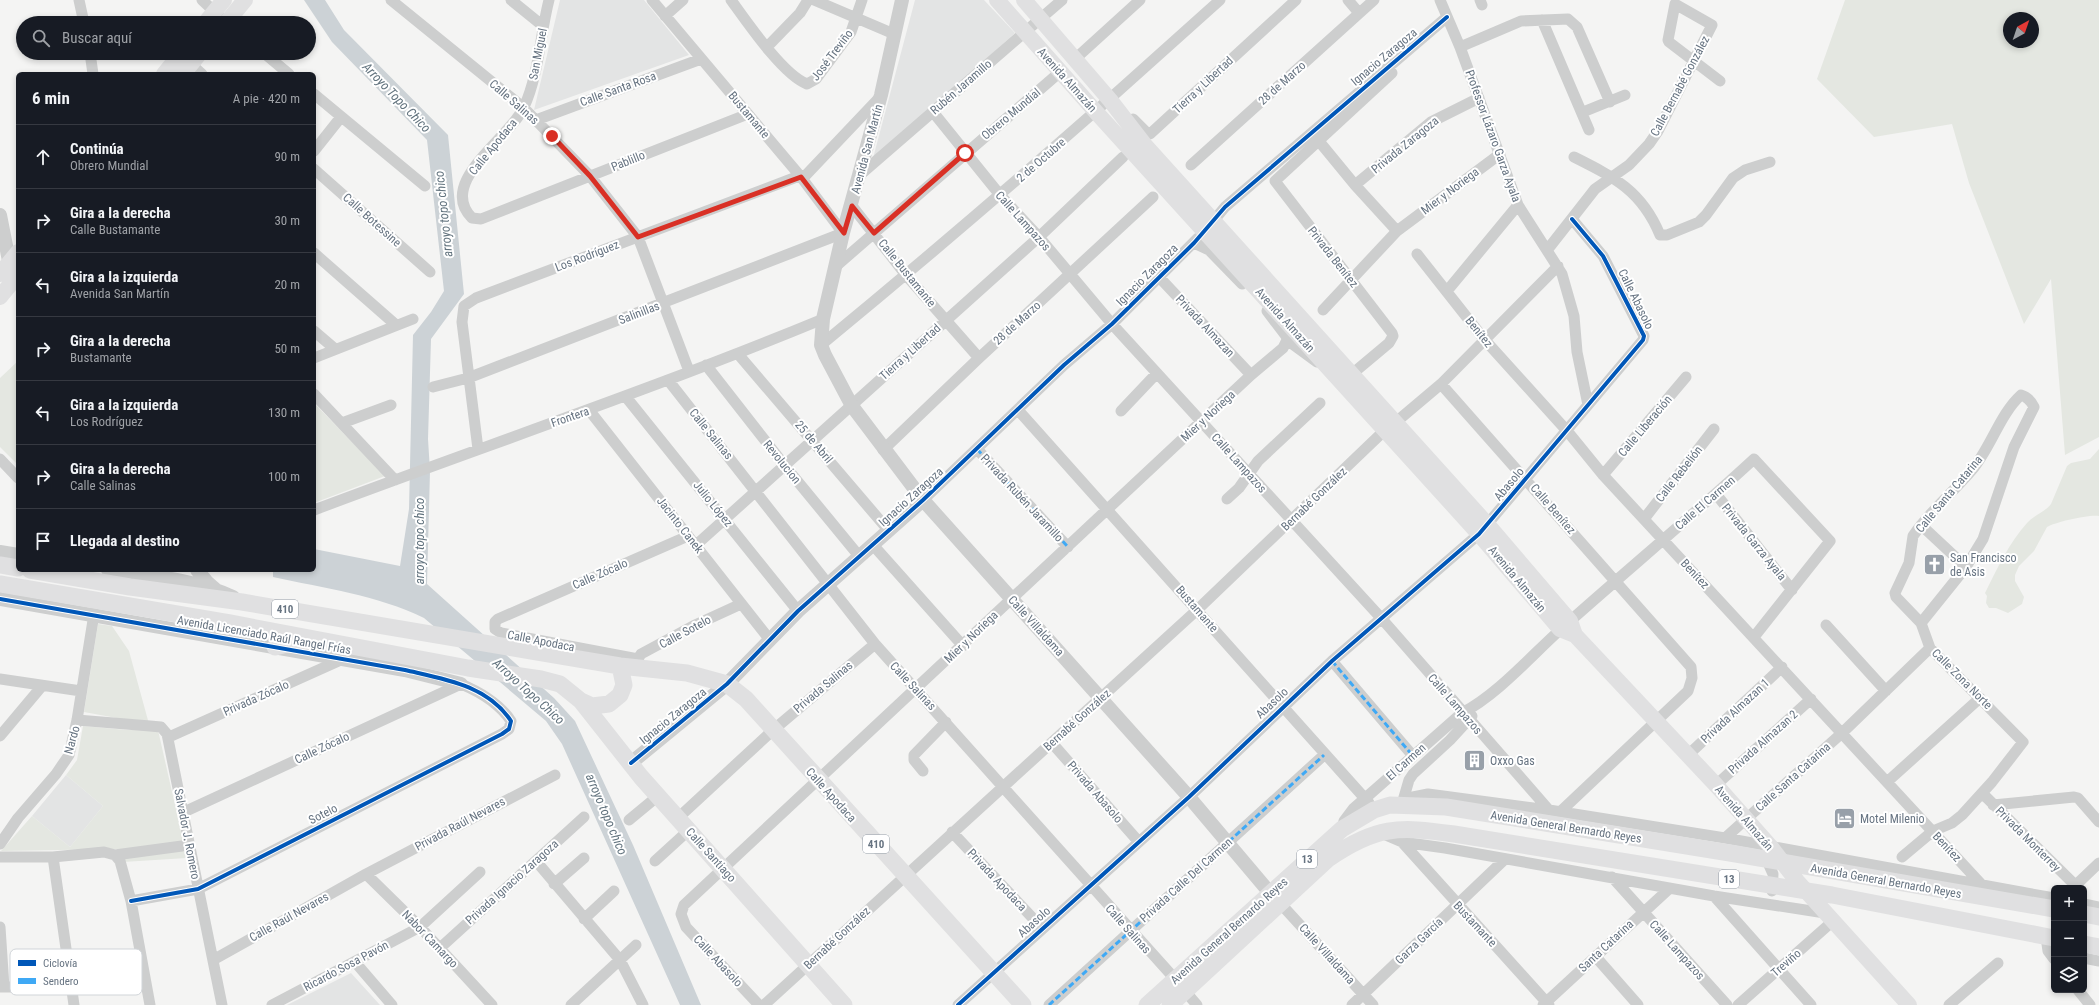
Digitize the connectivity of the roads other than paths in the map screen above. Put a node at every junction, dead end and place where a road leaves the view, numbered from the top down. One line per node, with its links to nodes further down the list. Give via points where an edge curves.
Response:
1 (79, 0): 25 (street)
2 (202, 0): 23 (street)
3 (245, 0): 26 (main road)
4 (391, 0): 55 (street, Calle Salinas)
5 (511, 0): 32 (street)
6 (549, 0): 32 (street, San Miguel)
7 (652, 0): 27 (street, Bustamante)
8 (683, 0): 27 (street)
9 (730, 0): 35 (street)
10 (808, 0): 35 (street, via 800,13)
11 (814, 0): 29 (street)
12 (862, 0): 29 (street, José Treviño)
13 (902, 0): 34 (street, Avenida San Martín)
14 (997, 0): 33 (main road, Avenida Almazán)
15 (1024, 0): 30 (main road, Avenida Almazán)
16 (1062, 0): 30 (street, Rubén Jaramillo)
17 (1140, 0): 39 (street)
18 (1220, 0): 53 (street, 2 de Octubre)
19 (1296, 0): 53 (street, Tierra y Libertad, via 1150,134)
20 (1348, 0): 24 (street)
21 (1374, 0): 24 (street, 28 de Marzo)
22 (1440, 0): 28 (street, Professor Lázaro Garza Ayala)
23 (214, 12)
24 (1359, 13): 70 (street, 28 de Marzo)
25 (82, 16)
26 (232, 16)
27 (666, 16): 38 (street, Bustamante)
28 (1447, 17): 36 (street, Professor Lázaro Garza Ayala); 37 (street, Ignacio Zaragoza)
29 (856, 19): 34 (street); 35 (street, José Treviño, via 844,42 816,79 807,84 788,70)
30 (1041, 19): 33 (street, Rubén Jaramillo); 39 (main road, Avenida Almazán)
31 (1542, 20): 36 (street, via 1515,23); 54 (street, via 1568,19 1575,25); 58 (street)
32 (543, 26): 55 (street, San Miguel, via 533,83)
33 (1025, 33): 47 (main road, Avenida Almazán); 56 (street, Rubén Jaramillo)
34 (894, 34): 49 (street, Avenida San Martín)
35 (768, 47)
36 (1460, 47): 52 (street, Professor Lázaro Garza Ayala)
37 (1401, 56): 63 (street, via 1398,68); 90 (street, Ignacio Zaragoza, via 1225,208)
38 (701, 59): 59 (street, Bustamante); 61 (street, Calle Santa Rosa)
39 (1076, 59): 53 (main road, Avenida Almazán)
40 (91, 60): 44 (street)
41 (272, 60): 46 (street)
42 (1695, 62): 42 (street, Calle Bernabé González, via 1712,25 1675,4 1668,40); 48 (street); 75 (street, Calle Bernabé González, via 1649,144)
43 (191, 64): 45 (main road)
44 (93, 72)
45 (169, 72)
46 (287, 72)
47 (1060, 72): 57 (main road, Avenida Almazán); 65 (street, Obrero Mundial)
48 (1720, 81)
49 (882, 95): 72 (street, Avenida San Martín); 74 (street, Los Rodríguez, via 809,173)
50 (1625, 95): 54 (street)
51 (316, 96): 60 (street)
52 (1479, 98): 66 (street, Professor Lázaro Garza Ayala); 76 (street, Privada Zaragoza, via 1431,122)
53 (1111, 99): 57 (street, 2 de Octubre); 123 (main road, Avenida Almazán, via 1144,144)
54 (1610, 102): 58 (street)
55 (524, 108): 61 (street, Calle Salinas); 83 (street, Calle Apodaca, via 477,164 464,187 463,196 467,213 476,220)
56 (933, 112): 65 (street, Calle Lampazos); 72 (street, Rubén Jaramillo)
57 (1096, 112): 78 (street, 2 de Octubre); 120 (main road, Avenida Almazán)
58 (1583, 112): 62 (street)
59 (748, 114): 73 (street, Pablillo); 74 (street, Bustamante)
60 (341, 117): 64 (street); 77 (street)
61 (536, 120): 73 (street, Calle Salinas)
62 (1589, 130)
63 (1318, 140): 76 (street); 101 (street, Privada Benítez, via 1275,182)
64 (316, 148)
65 (965, 153): 78 (street, Calle Lampazos); 87 (street, Obrero Mundial)
66 (1500, 154): 80 (street, Professor Lázaro Garza Ayala); 85 (street, Mier y Noriega)
67 (1123, 157): 89 (street, Tierra y Libertad)
68 (1574, 157): 75 (street)
69 (1770, 162): 75 (street, via 1745,170 1733,178 1699,222 1663,235 1646,207)
70 (1191, 165)
71 (316, 171): 97 (street, Calle Botessine)
72 (860, 174): 81 (street, Avenida San Martín)
73 (590, 176): 83 (street, Pablillo); 88 (street, Calle Salinas)
74 (801, 177): 86 (street, Bustamante); 88 (street, Los Rodríguez)
75 (1613, 177): 84 (street, Calle Bernabé González, via 1595,189)
76 (1355, 185): 85 (street)
77 (425, 186)
78 (1000, 195): 89 (street, Calle Lampazos); 99 (street, 2 de Octubre)
79 (1153, 197): 98 (street, 28 de Marzo)
80 (1518, 205): 91 (street, Professor Lázaro Garza Ayala); 102 (street)
81 (852, 206): 86 (street, Avenida San Martín); 87 (street, Calle Bustamante)
82 (0, 215): 96 (street)
83 (486, 216)
84 (1572, 219): 91 (street, Calle Bernabé González); 134 (street, Calle Abasolo, via 1603,256 1644,338)
85 (1397, 231): 101 (street, Mier y Noriega)
86 (844, 233): 95 (street, Avenida San Martín); 104 (street, Salinillas)
87 (874, 233): 95 (street, Obrero Mundial); 99 (street, Calle Bustamante)
88 (638, 237): 104 (street, Calle Salinas); 126 (street, Los Rodríguez, via 476,298 464,306 462,322)
89 (1038, 237): 98 (street, Calle Lampazos); 108 (street, Tierra y Libertad)
90 (1196, 240): 100 (street, Ignacio Zaragoza); 113 (street, via 1209,250 1270,315 1286,336)
91 (1548, 249): 94 (street, Professor Lázaro Garza Ayala)
92 (1417, 254): 102 (street, Benítez)
93 (316, 255): 110 (street)
94 (1558, 266): 112 (street); 134 (street, Professor Lázaro Garza Ayala, via 1574,316 1577,352)
95 (835, 267): 107 (street, Avenida San Martín)
96 (12, 269): 103 (main road)
97 (430, 272)
98 (1070, 274): 109 (street, Calle Lampazos); 118 (street, 28 de Marzo)
99 (906, 275): 108 (street, Calle Bustamante); 114 (street, 2 de Octubre)
100 (1159, 276): 109 (street, Ignacio Zaragoza); 124 (street, Privada Almazan)
101 (1352, 281): 105 (street, Mier y Noriega); 123 (street, Privada Benítez, via 1393,336)
102 (1447, 291): 112 (street, Benítez)
103 (0, 297)
104 (663, 304): 121 (street, Calle Salinas); 126 (street, Salinillas)
105 (1323, 310)
106 (413, 319): 110 (street)
107 (823, 319): 114 (street, Avenida San Martín); 116 (street, Frontera)
108 (945, 320): 118 (street, Calle Bustamante); 135 (street, Tierra y Libertad)
109 (1112, 324): 122 (street, Calle Lampazos); 137 (street, Ignacio Zaragoza, via 1064,365)
110 (396, 326): 115 (street)
111 (316, 333): 115 (street)
112 (1484, 338): 128 (street); 143 (street, Benítez)
113 (1285, 344): 120 (street); 124 (street, Mier y Noriega)
114 (821, 345): 135 (street, Calle Villaldama)
115 (335, 349): 117 (street)
116 (738, 354): 119 (street, Frontera); 144 (street, 25 de Abril)
117 (316, 357)
118 (979, 358): 147 (street, 28 de Marzo)
119 (706, 365): 121 (street, Frontera); 149 (street, Revolucion)
120 (1331, 370): 141 (main road, Avenida Almazán)
121 (689, 371): 127 (street, Frontera)
122 (1157, 372): 138 (street); 139 (street, Calle Lampazos)
123 (1352, 374): 141 (main road, Avenida Almazán)
124 (1251, 375): 139 (street, Mier y Noriega)
125 (1686, 377): 152 (street, Calle Liberación)
126 (468, 378): 129 (street, Salinillas); 145 (street)
127 (668, 380): 131 (street, Frontera); 156 (street, Calle Salinas)
128 (1441, 384): 141 (street); 154 (street, Calle Benítez)
129 (433, 387)
130 (316, 396): 140 (street)
131 (626, 397): 136 (street, Frontera); 162 (street, Julio López)
132 (1320, 402): 151 (street, via 1258,461)
133 (391, 405): 140 (street)
134 (1588, 405): 143 (street, Abasolo)
135 (852, 406): 144 (street, Tierra y Libertad); 147 (street, Calle Villaldama)
136 (589, 410): 145 (street, Frontera); 168 (street, Jacinto Canek)
137 (1018, 410): 146 (street, Ignacio Zaragoza); 161 (street, Bustamante)
138 (1121, 411)
139 (1202, 422): 151 (street, Calle Lampazos); 161 (street, Mier y Noriega)
140 (342, 423): 155 (street)
141 (1390, 426): 164 (street, Bernabé González); 166 (main road, Avenida Almazán)
142 (1714, 429): 163 (street, Calle Rebelión)
143 (1568, 432): 152 (street, Benítez); 154 (street, Abasolo)
144 (812, 440): 149 (street, Tierra y Libertad); 167 (street, 25 de Abril)
145 (478, 449): 155 (street, Frontera)
146 (977, 449): 159 (street, Ignacio Zaragoza); 172 (street, Privada Rubén Jaramillo)
147 (883, 450): 159 (street, Calle Villaldama)
148 (0, 459): 153 (street)
149 (785, 466): 156 (street, Tierra y Libertad); 175 (street, Revolucion)
150 (0, 471): 153 (street)
151 (1249, 474): 158 (street); 164 (street, Calle Lampazos)
152 (1603, 475): 163 (street, Benítez)
153 (16, 476)
154 (1526, 478): 166 (street, Abasolo); 184 (street, Calle Benítez)
155 (395, 480): 160 (street, Frontera)
156 (756, 490): 162 (street, Tierra y Libertad); 186 (street, Calle Salinas)
157 (1716, 494): 169 (street, Calle El Carmen); 188 (street, Privada Garza Ayala); 188 (street, Calle El Carmen, via 1754,459 1830,542)
158 (1227, 499)
159 (924, 500): 167 (street, Ignacio Zaragoza); 190 (street, Calle Villaldama)
160 (316, 509)
161 (1108, 510): 172 (street, Mier y Noriega); 194 (street, Bustamante)
162 (725, 519): 170 (street, Tierra y Libertad); 195 (street, Julio López)
163 (1644, 519): 169 (street, Benítez)
164 (1291, 521): 194 (street, Bernabé González); 197 (street, Calle Lampazos)
165 (1921, 524): 177 (street); 177 (street, Calle Santa Catarina, via 1972,470 2003,419 2022,395 2030,400 2034,407 2014,447 1983,539); 189 (street, Calle Santa Catarina, via 1913,536 1909,563)
166 (1483, 529): 197 (street, Abasolo); 201 (main road, Avenida Almazán)
167 (889, 531): 171 (street, Ignacio Zaragoza)
168 (688, 536): 170 (street, Jacinto Canek); 200 (street, Calle Zócalo, via 498,619)
169 (1663, 540): 184 (street, Calle El Carmen); 202 (street, Benítez)
170 (696, 545): 193 (street, Jacinto Canek)
171 (873, 545): 175 (street, Ignacio Zaragoza); 206 (street)
172 (1068, 548): 190 (street, Mier y Noriega)
173 (0, 552): 174 (street)
174 (16, 555)
175 (859, 556): 186 (street, Ignacio Zaragoza)
176 (0, 565): 178 (main road)
177 (1966, 567): 198 (street)
178 (16, 568)
179 (50, 572): 183 (main road, 410)
180 (113, 572): 183 (street)
181 (145, 572): 183 (street)
182 (199, 572): 187 (street)
183 (132, 580): 187 (street, via 158,577); 192 (main road, 410)
184 (1615, 582): 201 (street, Calle El Carmen); 230 (street, via 1691,667 1692,678 1688,691)
185 (0, 584): 204 (main road, 410)
186 (829, 584): 195 (street, Ignacio Zaragoza); 205 (street, Calle Salinas)
187 (215, 590): 192 (street)
188 (1792, 590): 202 (street)
189 (1894, 593): 198 (street, Calle Zona Norte)
190 (1011, 598): 206 (street, Mier y Noriega); 222 (street, Calle Villaldama)
191 (0, 599): 196 (street, Avenida Licenciado Raúl Rangel Frías)
192 (242, 602): 212 (main road, 410)
193 (741, 604): 203 (street, Jacinto Canek); 211 (street, Calle Sotelo, via 693,626 642,654)
194 (1197, 610): 222 (street, Bernabé González); 225 (street, Bustamante)
195 (798, 612): 203 (street, Ignacio Zaragoza)
196 (94, 614): 207 (street, Avenida Licenciado Raúl Rangel Frías); 219 (street, Nardo)
197 (1382, 619): 210 (street, Abasolo); 226 (street, Calle Lampazos)
198 (1921, 623): 208 (street, Calle Zona Norte)
199 (1826, 625): 220 (street)
200 (494, 626): 211 (street, Calle Apodaca, via 501,633)
201 (1568, 628): 226 (street, El Carmen); 230 (main road, Avenida Almazán)
202 (1754, 637): 213 (street, Benítez)
203 (770, 640): 216 (street, Ignacio Zaragoza)
204 (331, 642): 207 (main road, via 314,645 286,644); 224 (main road, 410, via 542,679 560,684)
205 (874, 644): 218 (street, Calle Salinas); 231 (street, Privada Salinas)
206 (963, 646): 218 (street, Mier y Noriega)
207 (275, 647): 209 (street, Avenida Licenciado Raúl Rangel Frías)
208 (1930, 648): 220 (street, Calle Santa Catarina); 221 (street, Calle Zona Norte)
209 (343, 659): 215 (street, Avenida Licenciado Raúl Rangel Frías, via 405,670); 233 (street, Privada Zócalo)
210 (1332, 661): 225 (street, Abasolo); 238 (street)
211 (638, 663): 212 (main road, Calle Apodaca / 410); 216 (main road, Calle Apodaca / 410)
212 (620, 666): 224 (main road, via 624,685 617,699 603,705 592,706)
213 (1782, 667): 223 (street, Benítez); 236 (street, Privada Almazan 1)
214 (0, 679): 217 (street)
215 (461, 684): 228 (street, Avenida Licenciado Raúl Rangel Frías, via 490,700); 253 (street, Calle Zócalo)
216 (727, 684): 231 (main road, Calle Apodaca / 410, via 746,699); 239 (street, Ignacio Zaragoza)
217 (42, 686): 219 (street); 234 (street)
218 (916, 689): 229 (street, Calle Salinas); 242 (street, Mier y Noriega)
219 (82, 691): 227 (street, Nardo)
220 (1886, 691): 232 (street, Calle Santa Catarina)
221 (1980, 698): 243 (street); 246 (street, Calle Zona Norte, via 2023,742)
222 (1101, 699): 235 (street, Bernabé González); 248 (street, Calle Villaldama)
223 (1811, 699): 232 (street, Benítez); 244 (street, Privada Almazan 2)
224 (582, 701): 239 (main road, Calle Santiago / 410)
225 (1282, 707): 237 (street, Bustamante); 248 (street, Abasolo)
226 (1465, 717): 238 (street, El Carmen); 250 (street, El Carmen, via 1409,780); 252 (street, Calle Lampazos)
227 (77, 720): 233 (street, via 150,726 161,728); 268 (street, Nardo, via 69,755 63,765 18,818)
228 (511, 721): 289 (street, Sotelo, via 508,729 502,734)
229 (946, 722): 240 (street, via 914,755 914,760); 245 (street, Calle Salinas)
230 (1655, 722): 236 (main road, Avenida Almazán); 252 (street)
231 (772, 731): 242 (main road, Calle Apodaca / 410); 255 (street)
232 (1842, 733): 243 (street, Benítez); 256 (street, Calle Santa Catarina)
233 (168, 735): 253 (street, Salvador J. Romero)
234 (0, 736)
235 (1052, 743): 245 (street, Bernabé González); 264 (street, Privada Abasolo)
236 (1688, 755): 244 (main road, Avenida Almazán)
237 (1324, 756): 249 (street, Bustamante); 266 (street, Privada Calle Del Carmen)
238 (1413, 756): 249 (street, El Carmen)
239 (631, 763): 247 (main road, Calle Santiago / 410)
240 (923, 771)
241 (555, 775): 282 (street, Privada Raúl Nevares)
242 (817, 780): 280 (street, Mier y Noriega); 283 (main road, Calle Apodaca / 410)
243 (1887, 782): 262 (street, Benítez)
244 (1716, 785): 256 (main road, Avenida Almazán)
245 (1002, 787): 260 (street, Bernabé González); 287 (street, Calle Salinas)
246 (1982, 793): 251 (street, Privada Monterrey); 262 (street, via 1957,820)
247 (658, 796): 255 (main road, Calle Santiago / 410); 257 (street)
248 (1189, 797): 264 (street, Abasolo); 266 (street, Calle Villaldama)
249 (1370, 804): 250 (main road, Avenida General Bernardo Reyes / 13); 293 (main road, Avenida General Bernardo Reyes / 13)
250 (1404, 804): 252 (street, via 1413,797 1428,794); 299 (main road, Avenida General Bernardo Reyes / 13, via 1468,811 1736,854)
251 (1993, 805): 258 (street, via 2074,797 2078,798); 279 (street, Privada Monterrey, via 2075,884)
252 (1554, 811): 263 (street)
253 (184, 812): 289 (street, Salvador J. Romero)
254 (584, 817): 277 (street, Privada Ignacio Zaragoza)
255 (678, 818): 259 (main road, Calle Santiago / 410)
256 (1746, 819): 263 (street, Calle Santa Catarina); 270 (main road, Avenida Almazán)
257 (629, 820)
258 (2098, 820)
259 (689, 830): 278 (street); 280 (main road, Calle Santiago / 410)
260 (952, 832): 283 (street, Bernabé González); 308 (street, Privada Apodaca)
261 (1379, 832): 267 (street); 293 (main road, Avenida General Bernardo Reyes / 13, via 1349,844); 312 (main road, Avenida General Bernardo Reyes / 13, via 1401,829 1454,834 1832,895 2003,929)
262 (1933, 832): 273 (street); 286 (street, Benítez)
263 (1725, 838): 265 (street)
264 (1138, 841): 287 (street, Abasolo)
265 (1744, 841): 270 (street); 295 (street, via 1762,852 1772,868 1773,886)
266 (1228, 842): 293 (street, Calle Villaldama); 309 (street, Privada Calle Del Carmen)
267 (1402, 842): 276 (street); 297 (street, Bustamante)
268 (0, 844)
269 (182, 846): 274 (street)
270 (1770, 846): 286 (street); 303 (main road, Avenida Almazán)
271 (0, 856): 272 (street)
272 (52, 857): 274 (street, via 104,852); 315 (street)
273 (1902, 857)
274 (117, 858): 294 (street)
275 (584, 858): 285 (street)
276 (1504, 860): 284 (street); 297 (street, Garza García)
277 (536, 861): 285 (street); 314 (street, Privada Ignacio Zaragoza)
278 (655, 861)
279 (2099, 863)
280 (723, 867): 301 (street, Mier y Noriega, via 684,904); 325 (main road, Calle Santiago / 410)
281 (480, 872): 307 (street, Ricardo Sosa Pavón)
282 (366, 874): 307 (street, Nabor Camargo); 319 (street, Calle Raúl Nevares)
283 (905, 876): 325 (street, Bernabé González); 327 (main road, Calle Apodaca / 410)
284 (1612, 877): 288 (street); 300 (street, Calle Lampazos)
285 (554, 884): 305 (street)
286 (1982, 885): 292 (street)
287 (1089, 886): 308 (street, Abasolo); 309 (street, Calle Salinas)
288 (1670, 888): 291 (street); 300 (street, Santa Catarina)
289 (198, 889): 294 (street, Sotelo); 319 (street, Salvador J. Romero)
290 (614, 892): 305 (street)
291 (1714, 896): 295 (street); 326 (street)
292 (2051, 897)
293 (1275, 898): 328 (main road, Avenida General Bernardo Reyes / 13); 332 (street, Calle Villaldama)
294 (131, 901): 316 (street)
295 (1766, 902): 303 (street)
296 (2087, 904): 298 (street)
297 (1457, 905): 332 (street, Garza García); 333 (street, Bustamante)
298 (2099, 906)
299 (2051, 909)
300 (1643, 912): 317 (street, Santa Catarina); 354 (street, Calle Lampazos)
301 (681, 914): 342 (street, Calle Abasolo, via 686,927)
302 (2087, 915): 304 (main road)
303 (1829, 917): 326 (street, Treviño); 357 (main road, Avenida Almazán)
304 (2099, 917)
305 (584, 919): 320 (street)
306 (0, 927): 329 (street)
307 (420, 927): 314 (street, Nabor Camargo); 323 (street, Ricardo Sosa Pavón)
308 (1042, 928): 327 (street, Abasolo)
309 (1130, 931): 328 (street, Calle Salinas); 347 (street, Privada Calle Del Carmen)
310 (2087, 945): 313 (main road)
311 (636, 946): 320 (street)
312 (2051, 947)
313 (2099, 947)
314 (440, 948): 339 (street, Nabor Camargo)
315 (66, 949)
316 (140, 949)
317 (1595, 956): 333 (street, Santa Catarina); 353 (street)
318 (2087, 958): 321 (street)
319 (213, 960): 336 (street, Salvador J. Romero)
320 (620, 960): 340 (street); 341 (street)
321 (2099, 960)
322 (142, 961): 335 (street)
323 (355, 962): 337 (street, Ricardo Sosa Pavón); 338 (street)
324 (1998, 963): 358 (street)
325 (808, 965): 343 (street, Bernabé González); 344 (main road, Calle Santiago / 410)
326 (1779, 969): 355 (street, Treviño); 356 (street)
327 (993, 972): 345 (street, Abasolo); 346 (main road, Calle Apodaca / 410)
328 (1180, 985): 348 (main road, Avenida General Bernardo Reyes / 13); 349 (main road, Avenida General Bernardo Reyes / 13); 350 (street, Calle Salinas)
329 (2, 987)
330 (2080, 993): 359 (street)
331 (73, 995): 334 (street)
332 (1364, 995): 351 (street, Garza García); 352 (street, Calle Villaldama)
333 (1546, 1004)
334 (74, 1005)
335 (150, 1005)
336 (222, 1005)
337 (272, 1005)
338 (392, 1005)
339 (492, 1005)
340 (571, 1005)
341 (643, 1005)
342 (759, 1005)
343 (764, 1005)
344 (844, 1005)
345 (958, 1005)
346 (1023, 1005)
347 (1049, 1005)
348 (1146, 1005)
349 (1170, 1005)
350 (1197, 1005)
351 (1352, 1005)
352 (1373, 1005)
353 (1638, 1005)
354 (1727, 1005)
355 (1738, 1005)
356 (1811, 1005)
357 (1909, 1005)
358 (1949, 1005)
359 (2089, 1005)

